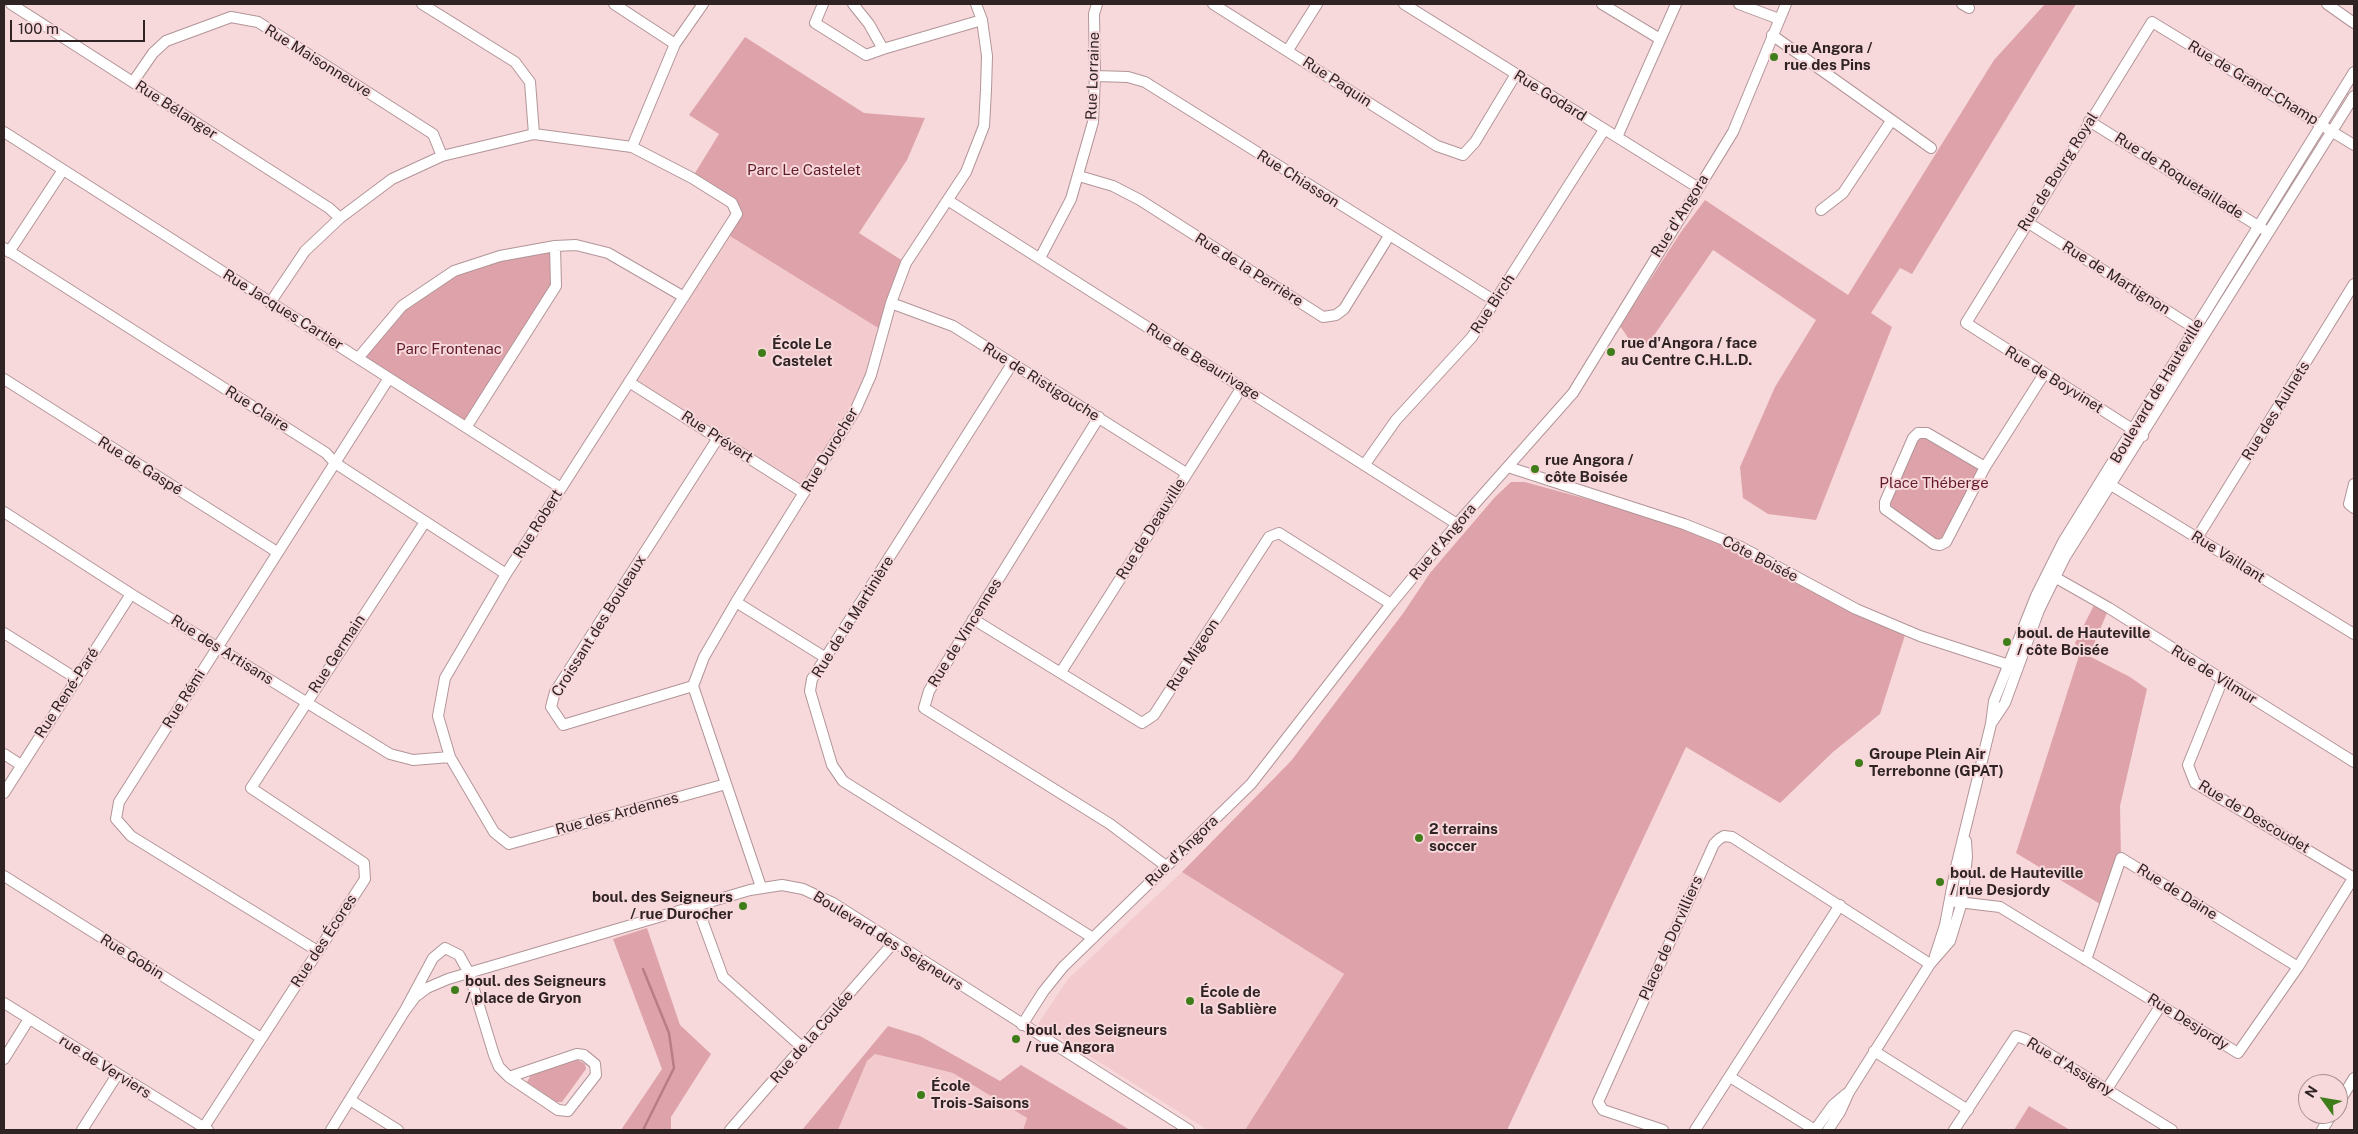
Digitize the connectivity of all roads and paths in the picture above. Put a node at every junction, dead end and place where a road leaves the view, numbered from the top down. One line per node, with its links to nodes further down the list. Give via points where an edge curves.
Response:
1 (12, 4): 29 (street, Rue Bélanger)
2 (422, 4): 37 (street, via 515,62 530,82)
3 (614, 4): 23 (street)
4 (702, 4): 23 (street)
5 (823, 4): 24 (street, via 815,23 866,55)
6 (853, 4): 24 (street)
7 (976, 4): 18 (street, Rue Durocher)
8 (1097, 4): 28 (street, Rue Lorraine, via 1094,14)
9 (1212, 4): 25 (street, Rue Paquin)
10 (1317, 4): 25 (street)
11 (1404, 4): 27 (street, Rue Godard)
12 (1602, 4): 22 (street)
13 (1676, 4): 22 (street)
14 (1739, 4): 17 (street)
15 (1786, 4): 17 (street, Rue d'Angora)
16 (2327, 4): 20 (street)
17 (1779, 19): 21 (street, Rue d'Angora)
18 (982, 20): 24 (street); 46 (street, Rue Durocher, via 987,56 984,126 966,172)
19 (2152, 22): 32 (street, Rue de Bourg Royal); 33 (street, Rue de Grand-Champ)
20 (2354, 22)
21 (1772, 35): 31 (street); 45 (street, Rue d'Angora, via 1732,132)
22 (1660, 39): 38 (street)
23 (675, 44): 40 (street)
24 (883, 49)
25 (1288, 50): 27 (street, Rue Paquin, via 1436,146 1464,155)
26 (2354, 72): 33 (street, Boulevard de Hauteville)
27 (1516, 74): 34 (street, Rue Godard)
28 (1095, 76): 44 (street, Rue Lorraine, via 1093,122); 52 (street, Rue Chiasson, via 1145,82)
29 (133, 82): 42 (street, Rue Maisonneuve, via 153,53 166,41 231,17 258,22 433,134); 48 (street, Rue Bélanger)
30 (2354, 96): 35 (street, Boulevard de Hauteville)
31 (1892, 121): 41 (street); 47 (street, via 1843,193)
32 (2089, 121): 49 (street, Rue de Bourg Royal); 50 (street, Rue de Roquetaillade)
33 (2321, 124): 35 (street, Rue de Grand-Champ); 50 (street, Boulevard de Hauteville)
34 (1604, 130): 38 (street, Rue Godard); 58 (street, Rue Birch)
35 (2332, 131): 39 (street, Rue de Grand-Champ); 51 (street, Boulevard de Hauteville)
36 (4, 132): 43 (street, Rue Jacques Cartier)
37 (534, 134): 40 (street); 42 (street)
38 (1617, 138): 45 (street, Rue Godard)
39 (2354, 145)
40 (632, 147): 57 (street, Rue Robert, via 732,203 737,214)
41 (1931, 148)
42 (442, 156): 48 (street, via 392,179)
43 (63, 170): 54 (street); 59 (street, Rue Jacques Cartier)
44 (1079, 176): 52 (street, Rue de la Perrière, via 1113,186 1140,200 1323,317 1336,315 1344,309); 55 (street, Rue Lorraine, via 1072,199)
45 (1697, 187): 78 (street, Rue d'Angora, via 1585,375)
46 (949, 201): 55 (street, Rue de Beaurivage); 60 (street, Rue Durocher, via 906,263)
47 (1821, 210)
48 (340, 218): 59 (street, via 305,251)
49 (2027, 222): 61 (street, Rue de Bourg Royal); 62 (street, Rue de Martignon)
50 (2258, 226): 51 (street, Rue de Roquetaillade); 62 (street, Boulevard de Hauteville)
51 (2268, 232): 63 (street, Boulevard de Hauteville)
52 (1389, 236): 58 (street, Rue Chiasson)
53 (556, 246): 57 (street, via 576,245 608,253); 64 (street, via 500,256 454,271 402,306); 72 (street, via 556,286)
54 (6, 250): 76 (street, Rue Claire, via 326,453)
55 (1040, 258): 70 (street, Rue de Beaurivage)
56 (2354, 284): 90 (street, Rue des Aulnets)
57 (684, 297): 69 (street, Rue Robert)
58 (1496, 301): 77 (street, Rue Birch, via 1472,337 1396,420)
59 (270, 303): 64 (street, Rue Jacques Cartier)
60 (891, 303): 65 (street, Rue de Ristigouche, via 952,326); 85 (street, Rue Durocher, via 870,375 856,409)
61 (1966, 323): 66 (street, Rue de Boyvinet)
62 (2195, 328): 63 (street, Rue de Martignon); 73 (street, Boulevard de Hauteville)
63 (2205, 334): 74 (street, Boulevard de Hauteville)
64 (359, 357): 67 (street, Rue Jacques Cartier)
65 (1012, 364): 71 (street, Rue de Ristigouche); 101 (street, Rue de la Martinière)
66 (2044, 374): 73 (street, Rue de Boyvinet); 79 (street)
67 (389, 378): 72 (street, Rue Jacques Cartier); 76 (street, Rue Rémi)
68 (4, 379): 91 (street, Rue de Gaspé)
69 (629, 382): 75 (street, Rue Prévert); 84 (street, Rue Robert)
70 (1242, 386): 77 (street, Rue de Beaurivage); 80 (street, Rue de Deauville)
71 (1099, 418): 80 (street, Rue de Ristigouche); 97 (street, Rue de Vincennes)
72 (467, 426): 84 (street, Rue Jacques Cartier)
73 (2133, 429): 74 (street, Rue de Boyvinet); 81 (street, Boulevard de Hauteville)
74 (2143, 436): 83 (street, Boulevard de Hauteville)
75 (718, 438): 85 (street, Rue Prévert); 107 (street, Croissant des Bouleaux, via 555,692 551,707 563,725)
76 (335, 464): 88 (street, Rue Claire); 91 (street, Rue Rémi)
77 (1366, 464): 89 (street, Rue de Beaurivage)
78 (1508, 467): 89 (street, Rue d'Angora); 102 (street, Côte Boisée, via 1684,524 1739,546 1856,609 1910,632)
79 (1985, 467): 79 (street, via 1946,542 1940,545 1885,509 1885,502 1918,432 1927,433)
80 (1186, 473): 104 (street, Rue de Deauville)
81 (2102, 480): 83 (street, Rue Vaillant); 93 (street, Boulevard de Hauteville, via 2063,542)
82 (2354, 484): 86 (street)
83 (2111, 486): 90 (street, Rue Vaillant); 93 (street, Boulevard de Hauteville)
84 (561, 488): 92 (street, Rue Robert)
85 (804, 493): 95 (street, Rue Durocher)
86 (2352, 506)
87 (4, 512): 94 (street, Rue des Artisans)
88 (425, 522): 92 (street, Rue Claire); 108 (street, Rue Germain)
89 (1457, 524): 96 (street, Rue d'Angora)
90 (2197, 538): 99 (street, Rue Vaillant)
91 (277, 552): 100 (street, Rue Rémi)
92 (506, 574): 111 (street, Rue Robert, via 445,678 438,716)
93 (2051, 575): 102 (street, Boulevard de Hauteville); 103 (street, Boulevard de Hauteville); 106 (street, Rue de Vilmur, via 2109,608)
94 (131, 594): 100 (street, Rue des Artisans); 105 (street, Rue René-Paré)
95 (736, 602): 101 (street); 107 (street, Rue Durocher, via 704,657)
96 (1391, 604): 104 (street, Rue Migeon, via 1279,532 1268,537 1154,715 1142,723); 119 (street, Rue d'Angora, via 1269,763)
97 (973, 619): 104 (street, Rue Migeon); 119 (street, Rue de Vincennes, via 929,691 924,708 1110,824)
98 (4, 633): 105 (street)
99 (2354, 634)
100 (217, 647): 108 (street, Rue des Artisans); 129 (street, Rue Rémi, via 119,802 116,819 131,836)
101 (826, 658): 127 (street, Rue de la Martinière, via 812,679 810,692 832,765 843,781)
102 (2007, 665): 103 (street, Côte Boisée); 109 (street, Boulevard de Hauteville, via 1994,701)
103 (2018, 668): 109 (street, Boulevard de Hauteville, via 2005,703)
104 (1061, 672)
105 (77, 678): 113 (street, Rue René-Paré)
106 (2222, 681): 112 (street, Rue de Vilmur); 121 (street, Rue de Descoudet, via 2188,765 2194,783)
107 (694, 686): 114 (street)
108 (306, 703): 111 (street, Rue des Artisans, via 390,754 413,760); 115 (street, Rue Germain)
109 (1991, 724): 117 (street, Boulevard de Hauteville)
110 (4, 754): 113 (street)
111 (450, 757): 118 (street, Rue Robert, via 494,832)
112 (2354, 762)
113 (22, 765): 116 (street, Rue René-Paré)
114 (726, 784): 118 (street, Rue des Ardennes); 122 (street)
115 (251, 788): 129 (street, Rue des Écores, via 364,863 364,879)
116 (4, 793)
117 (1966, 833): 123 (street, Boulevard de Hauteville); 124 (street, Boulevard de Hauteville)
118 (509, 844)
119 (1166, 866): 127 (street, Rue d'Angora)
120 (4, 876): 139 (street, Rue Gobin)
121 (2354, 877): 132 (street, Rue Desjordy)
122 (761, 887): 126 (street, Boulevard des Seigneurs); 128 (street, Boulevard des Seigneurs, via 782,885 803,890 833,903)
123 (1950, 901): 124 (street, Rue Desjordy); 130 (street, Boulevard de Hauteville)
124 (1962, 902): 130 (street, Boulevard de Hauteville, via 1950,941); 131 (street, Rue Desjordy, via 2000,907)
125 (1840, 905): 130 (street, Place de Dorvilliers); 145 (street); 156 (street, Place de Dorvilliers, via 1732,837 1724,836 1714,844 1598,1102 1603,1110)
126 (697, 906): 133 (street, Boulevard des Seigneurs); 140 (street, via 723,977)
127 (1093, 938): 138 (street, Rue d'Angora, via 1048,986)
128 (894, 942): 138 (street, Boulevard des Seigneurs); 140 (street, Rue de la Coulée)
129 (316, 950): 139 (street, Rue des Écores)
130 (1933, 960): 141 (street, Boulevard de Hauteville)
131 (2086, 960): 132 (street, Rue de Daine, via 2121,858); 135 (street, Rue Desjordy)
132 (2298, 966): 135 (street, Rue Desjordy, via 2238,1053)
133 (469, 973): 136 (street, Boulevard des Seigneurs, via 427,988); 136 (street, Boulevard des Seigneurs, via 459,955 446,948 433,958); 144 (street, via 494,1055 499,1067)
134 (4, 1003): 137 (street, rue de Verviers)
135 (2161, 1005): 146 (street)
136 (404, 1012): 148 (street, Boulevard des Seigneurs)
137 (29, 1019): 142 (street); 143 (street, rue de Verviers)
138 (1022, 1025): 155 (street, Boulevard des Seigneurs)
139 (261, 1038): 150 (street, Rue des Écores)
140 (803, 1048): 154 (street, Rue de la Coulée)
141 (1874, 1051): 147 (street, Boulevard de Hauteville); 149 (street)
142 (4, 1059)
143 (117, 1075): 150 (street, rue de Verviers); 151 (street)
144 (509, 1077): 144 (street, via 558,1110 568,1111 596,1074 596,1064 584,1054 577,1054)
145 (1730, 1077): 157 (street); 158 (street)
146 (2107, 1090): 149 (street, Rue d'Assigny, via 2016,1036); 161 (street, Rue d'Assigny)
147 (1849, 1092): 158 (street, Boulevard de Hauteville, via 1833,1105); 159 (street, Boulevard de Hauteville)
148 (350, 1100): 152 (street, Boulevard des Seigneurs); 153 (street)
149 (1968, 1110): 160 (street, Rue d'Assigny)
150 (204, 1129)
151 (82, 1130)
152 (331, 1130)
153 (398, 1130)
154 (730, 1130)
155 (1189, 1130)
156 (1663, 1130)
157 (1695, 1130)
158 (1815, 1130)
159 (1828, 1130)
160 (1954, 1130)
161 (2172, 1130)

